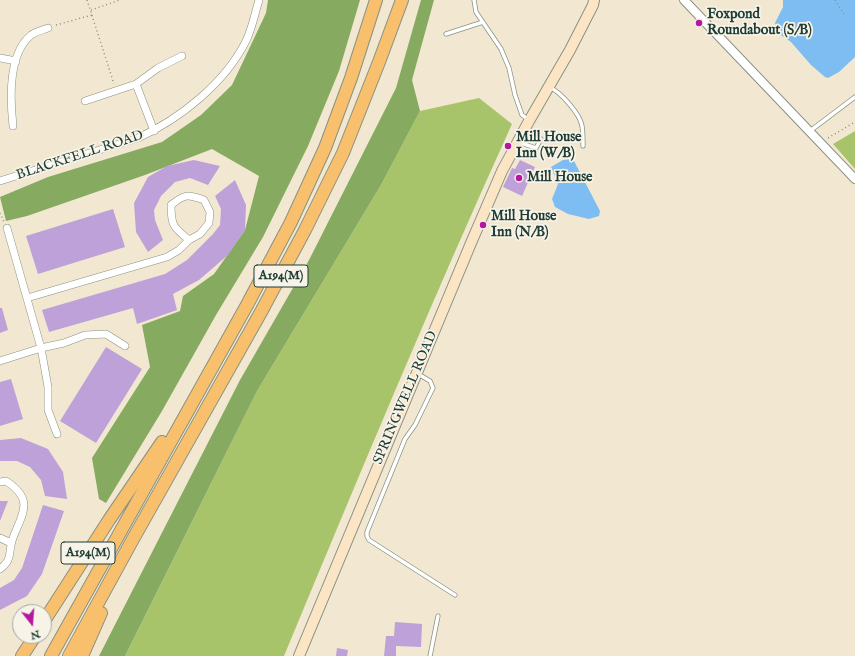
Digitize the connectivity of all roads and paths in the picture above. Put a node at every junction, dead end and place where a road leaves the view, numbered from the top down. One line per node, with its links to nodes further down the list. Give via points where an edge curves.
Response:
1 (87, 0): 10 (path)
2 (120, 0): 10 (path)
3 (259, 0): 27 (street, BLACKFELL ROAD, via 246,41 223,77 186,110)
4 (376, 0): 42 (highway, A194(M), via 325,148 291,222)
5 (402, 0): 46 (highway, A194(M), via 380,62 342,153 305,230)
6 (474, 0): 13 (lane, via 476,12)
7 (684, 0): 28 (street)
8 (836, 0): 11 (path)
9 (596, 2): 20 (main road, SPRINGWELL ROAD)
10 (91, 10): 12 (path)
11 (844, 14)
12 (92, 15): 14 (path); 21 (path)
13 (483, 22): 15 (lane); 24 (lane, via 501,49 522,115)
14 (48, 28): 18 (street, via 32,34 23,43)
15 (446, 34)
16 (182, 56): 19 (street, via 158,68)
17 (0, 58): 18 (street)
18 (16, 60): 26 (street, via 11,93)
19 (136, 84): 21 (street); 27 (street)
20 (548, 87): 24 (main road, SPRINGWELL ROAD); 32 (lane, via 558,92 572,106 582,124)
21 (116, 91): 23 (street)
22 (855, 97): 28 (lane)
23 (85, 101)
24 (529, 121): 30 (main road, SPRINGWELL ROAD)
25 (855, 122): 31 (path)
26 (13, 126)
27 (154, 131): 34 (street, BLACKFELL ROAD)
28 (810, 131): 31 (street)
29 (540, 139): 30 (lane, via 536,148)
30 (517, 142): 41 (main road, SPRINGWELL ROAD, via 502,171)
31 (821, 143): 33 (street)
32 (583, 146)
33 (855, 179)
34 (0, 182)
35 (7, 228): 37 (street)
36 (189, 240): 36 (street, via 178,232 171,221 171,205 182,196 204,200 210,212 209,223 200,234); 37 (street, via 167,257)
37 (27, 298): 39 (street)
38 (125, 346): 39 (street, via 106,334 86,335)
39 (41, 348): 40 (street); 43 (street, via 48,387 48,410)
40 (0, 361)
41 (417, 373): 49 (lane, via 430,381 433,388 415,425 405,439 367,536 369,540); 57 (main road, SPRINGWELL ROAD)
42 (206, 377): 50 (highway, A194(M)); 54 (highway, A194(M))
43 (57, 434)
44 (0, 482): 47 (street, via 14,486 24,504 22,517)
45 (0, 538): 47 (street)
46 (133, 539): 55 (highway, A194(M)); 56 (highway, A194(M))
47 (11, 543): 48 (street, via 10,556)
48 (0, 569)
49 (455, 595)
50 (52, 609)
51 (438, 616): 58 (lane)
52 (30, 644): 53 (highway)
53 (22, 656)
54 (51, 656)
55 (70, 656)
56 (82, 656)
57 (299, 656)
58 (430, 656)

